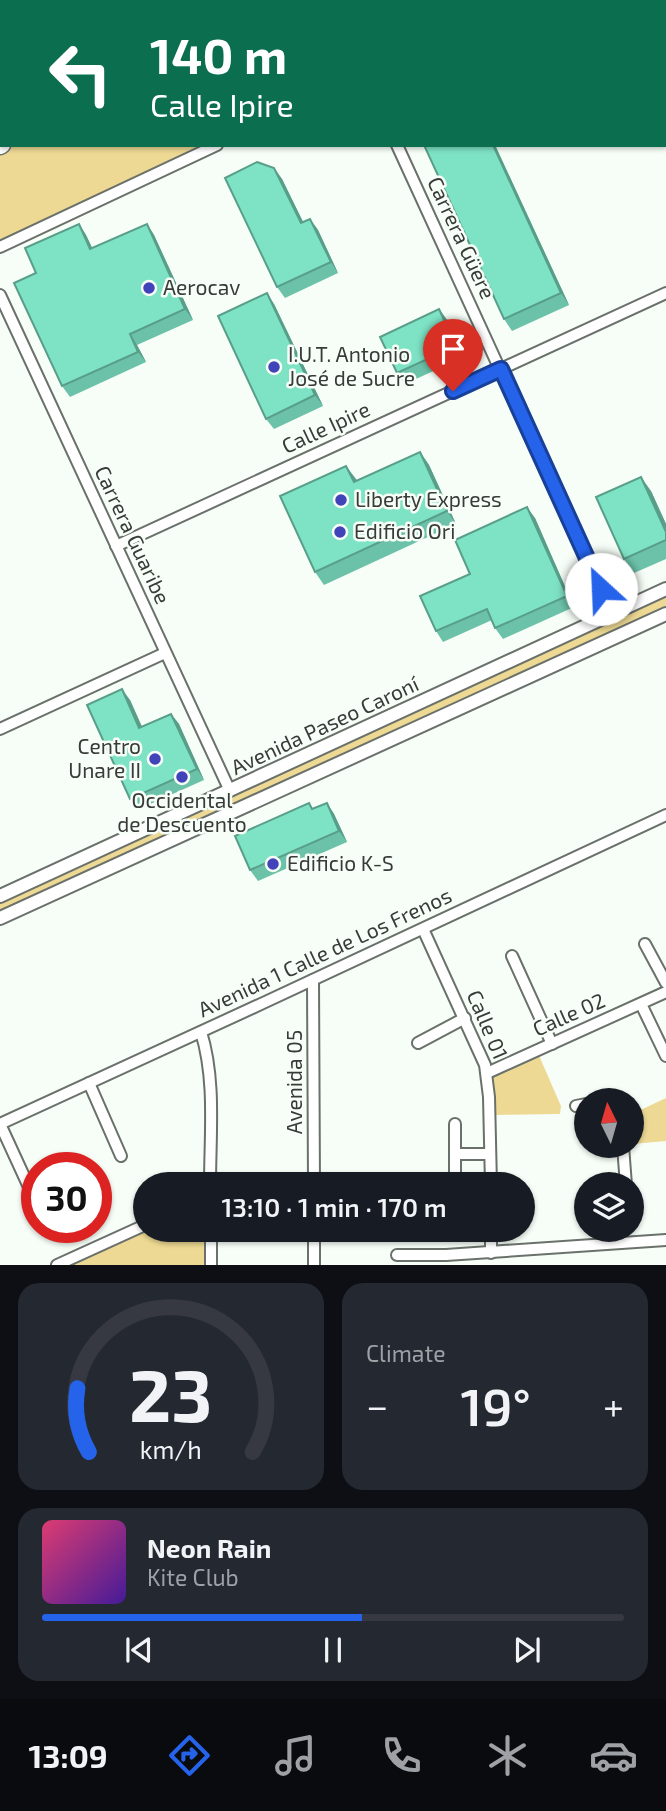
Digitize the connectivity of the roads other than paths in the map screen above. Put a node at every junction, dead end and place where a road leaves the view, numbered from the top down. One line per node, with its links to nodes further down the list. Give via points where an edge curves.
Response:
1 (213, 147): 3 (street)
2 (398, 147): 6 (street, Carrera Güere)
3 (0, 247)
4 (666, 293): 6 (street, Calle Ipire)
5 (0, 295): 7 (street, Carrera Guaribe)
6 (501, 369): 7 (street, Calle Ipire); 9 (street, Carrera Güere)
7 (116, 546): 11 (street, Carrera Guaribe)
8 (666, 589): 9 (street, Avenida Paseo Caroní)
9 (612, 614): 13 (street, Avenida Paseo Caroní)
10 (666, 614): 16 (street, Avenida Paseo Caroní)
11 (164, 653): 12 (street); 13 (street, Carrera Guaribe)
12 (0, 729)
13 (230, 791): 15 (street, Avenida Paseo Caroní)
14 (666, 816): 17 (street, Avenida 1 Calle de Los Frenos)
15 (0, 896)
16 (0, 918)
17 (422, 929): 20 (street, Avenida 1 Calle de Los Frenos); 24 (street, Calle 01)
18 (645, 944): 21 (street)
19 (512, 956): 27 (street)
20 (313, 980): 25 (street, Avenida 1 Calle de Los Frenos); 38 (street, Avenida 05)
21 (666, 983)
22 (666, 992): 23 (street, Calle 02)
23 (641, 1004): 27 (street, Calle 02); 28 (street)
24 (465, 1018): 26 (street); 29 (street, Calle 01)
25 (201, 1032): 30 (street, Avenida 1 Calle de Los Frenos); 37 (street, via 209,1068)
26 (418, 1043)
27 (552, 1044): 29 (street, Calle 02)
28 (666, 1056)
29 (487, 1073): 34 (street, Calle 01)
30 (89, 1083): 31 (street, Avenida 1 Calle de Los Frenos); 35 (street)
31 (0, 1124): 36 (street)
32 (454, 1124): 33 (street)
33 (455, 1154): 34 (street); 39 (street)
34 (490, 1154): 40 (street, Calle 01)
35 (121, 1156)
36 (21, 1170)
37 (210, 1172)
38 (314, 1172)
39 (455, 1172)
40 (491, 1172)
41 (133, 1230): 49 (street)
42 (666, 1240): 46 (street)
43 (211, 1242): 50 (street)
44 (314, 1242): 51 (street)
45 (491, 1242): 47 (street)
46 (630, 1243): 47 (street)
47 (491, 1252): 48 (street)
48 (397, 1255)
49 (57, 1265)
50 (211, 1265)
51 (314, 1265)

